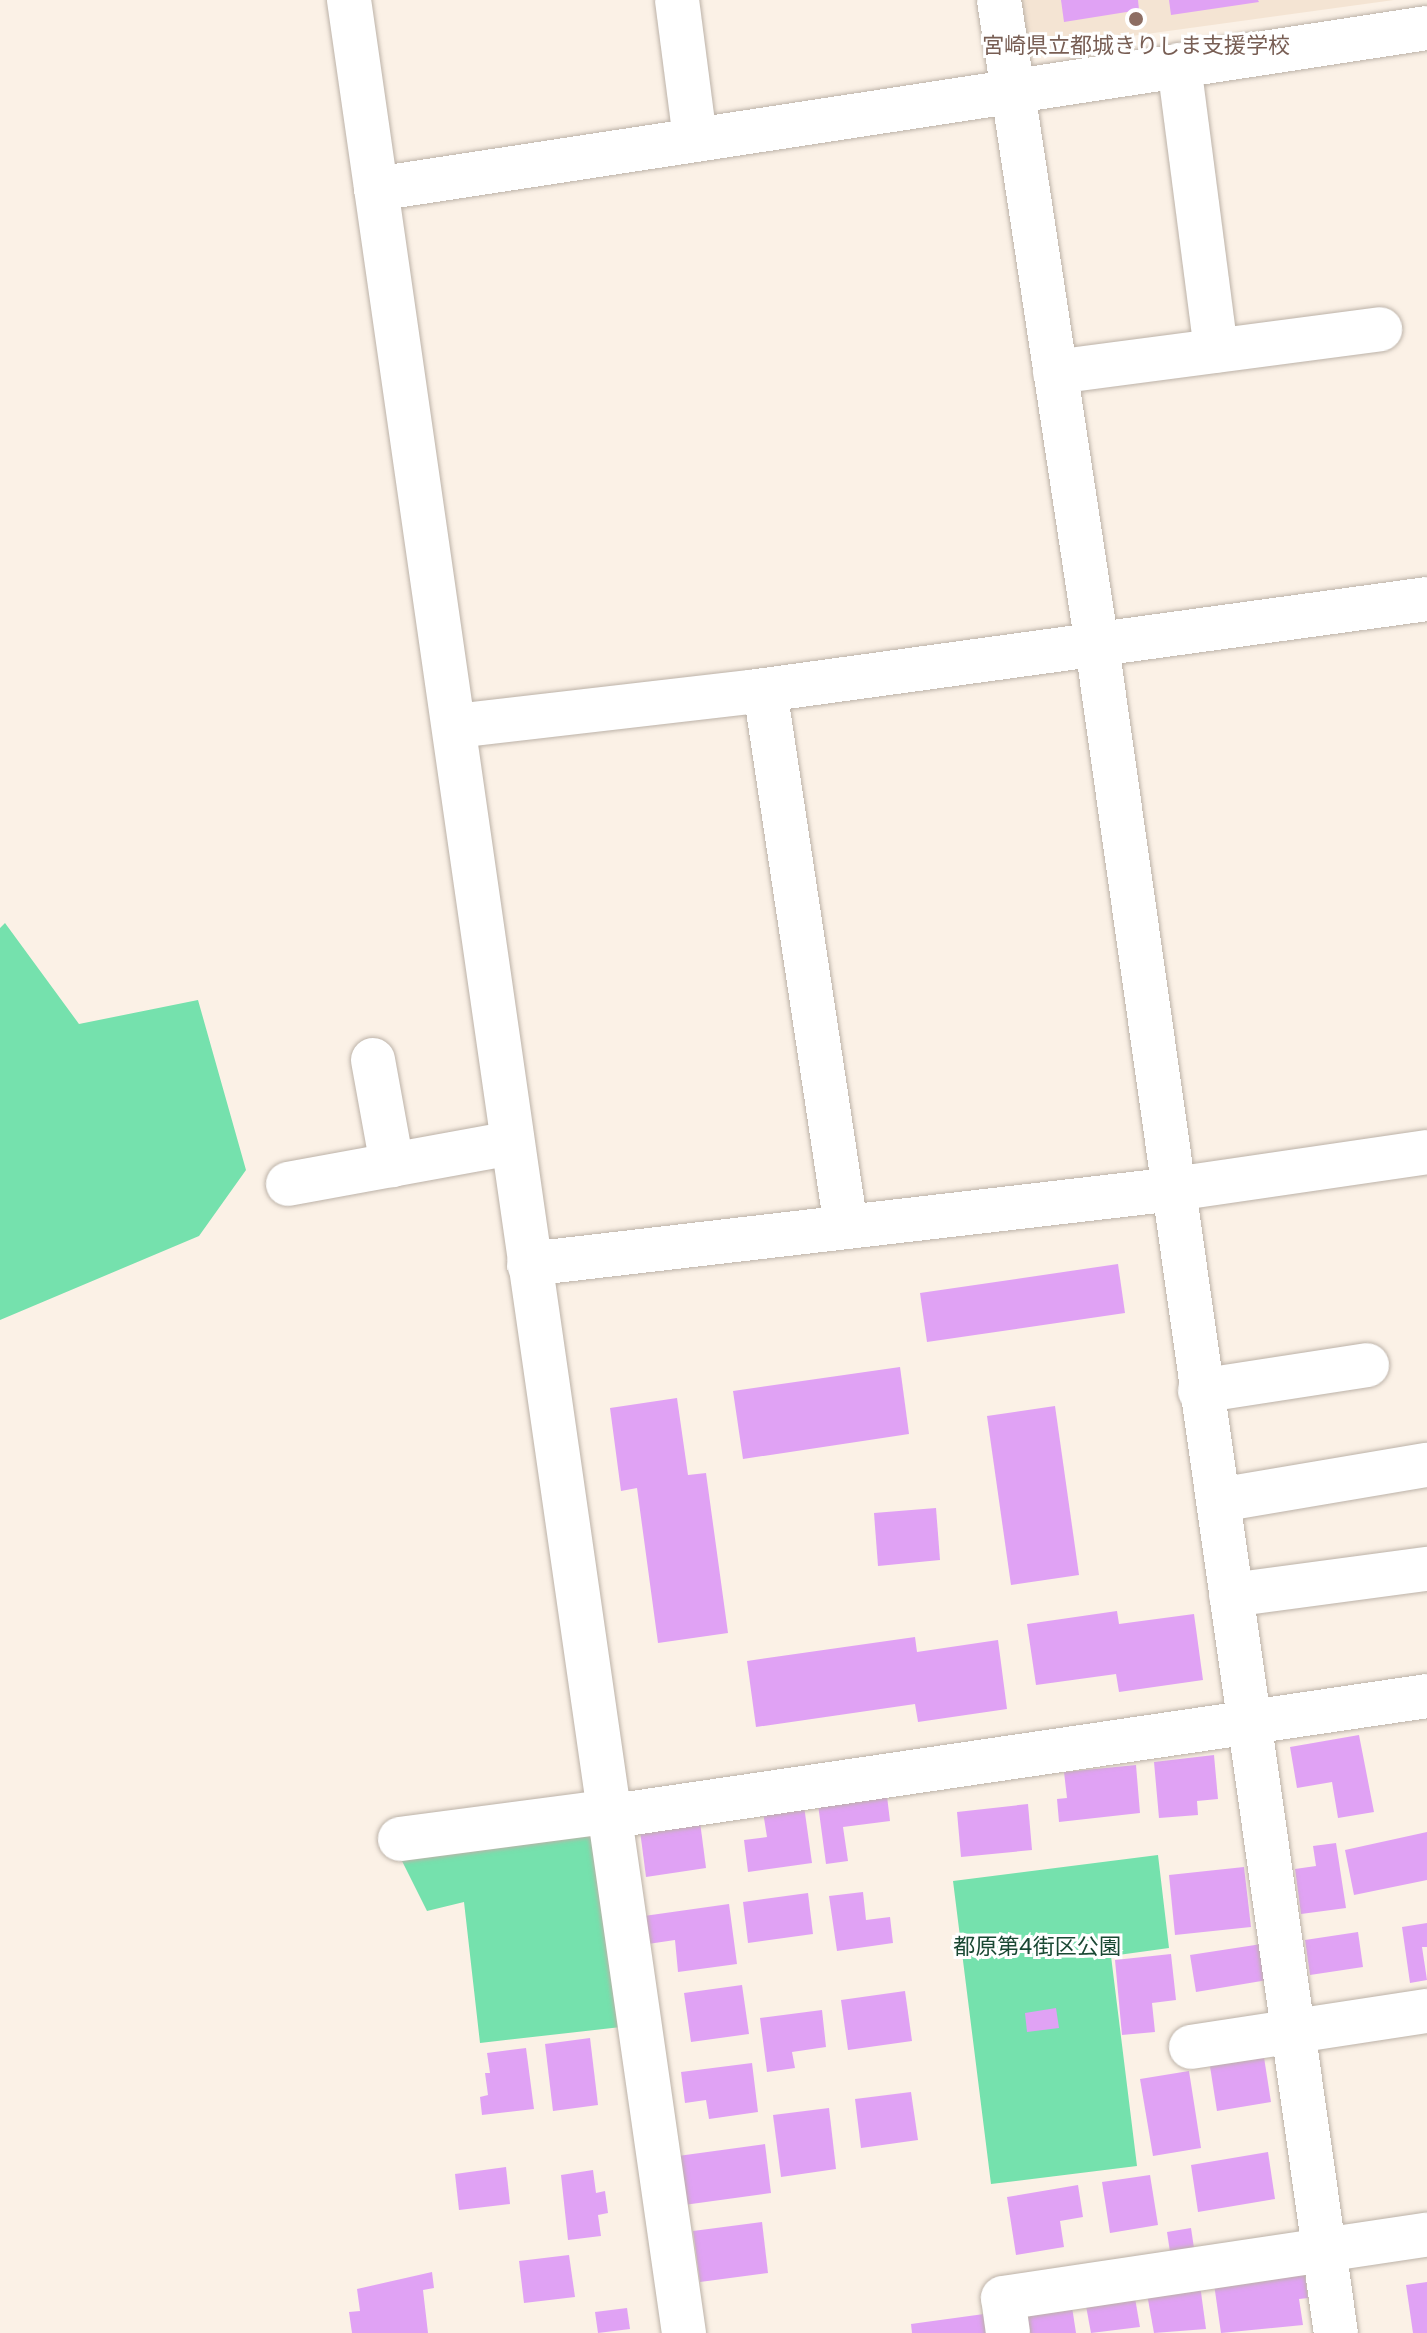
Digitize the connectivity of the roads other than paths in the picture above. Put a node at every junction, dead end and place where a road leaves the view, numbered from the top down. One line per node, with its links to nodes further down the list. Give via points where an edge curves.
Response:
1 (349, 0): 8 (street)
2 (677, 0): 7 (street)
3 (999, 0): 6 (street)
4 (1427, 28): 5 (street)
5 (1179, 65): 6 (street); 10 (street)
6 (1012, 89): 7 (street); 11 (street)
7 (695, 139): 8 (street)
8 (376, 189): 15 (street)
9 (1380, 329): 10 (street)
10 (1216, 351): 11 (street)
11 (1055, 372): 13 (street)
12 (1427, 599): 13 (street)
13 (1097, 646): 14 (street); 21 (street)
14 (765, 690): 15 (street); 22 (street)
15 (455, 726): 17 (street)
16 (373, 1060): 19 (street)
17 (511, 1143): 19 (street); 23 (street)
18 (1427, 1152): 21 (street)
19 (392, 1165): 20 (street)
20 (288, 1184)
21 (1174, 1189): 22 (street); 25 (street)
22 (846, 1227): 23 (street)
23 (529, 1264): 32 (street)
24 (1367, 1365): 25 (street)
25 (1200, 1391): 27 (street)
26 (1427, 1465): 27 (street)
27 (1219, 1500): 29 (street)
28 (1427, 1569): 29 (street)
29 (1231, 1595): 31 (street)
30 (1427, 1696): 31 (street)
31 (1249, 1721): 32 (street); 35 (street)
32 (606, 1814): 33 (street); 39 (street)
33 (400, 1839)
34 (1427, 2011): 35 (street)
35 (1293, 2031): 36 (street); 38 (street)
36 (1191, 2047)
37 (1427, 2235): 38 (street)
38 (1324, 2253): 40 (street, via 1003,2298); 41 (street)
39 (684, 2333)
40 (1008, 2333)
41 (1336, 2333)

